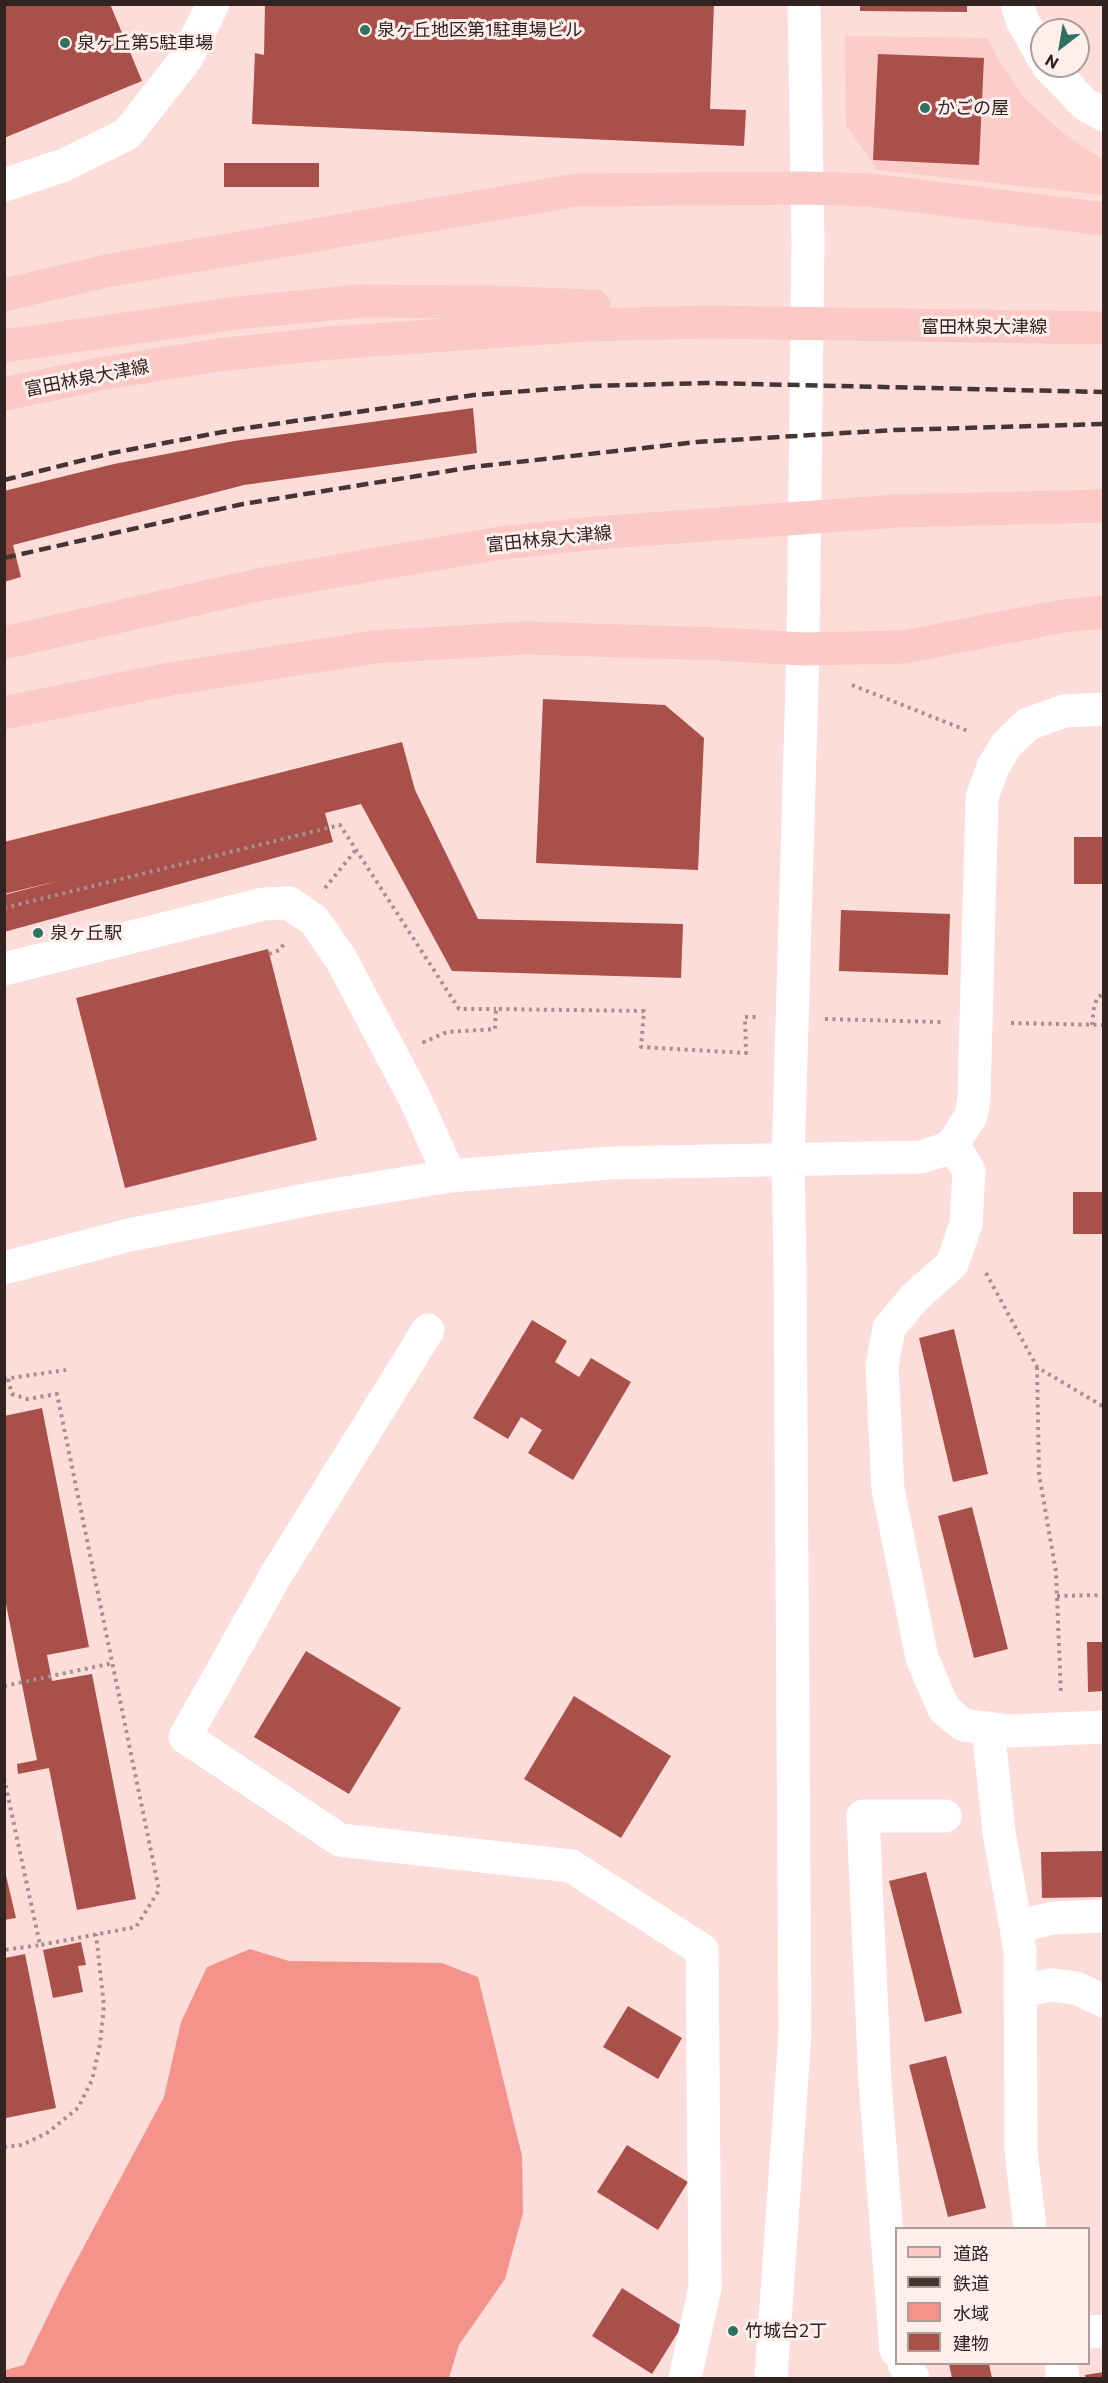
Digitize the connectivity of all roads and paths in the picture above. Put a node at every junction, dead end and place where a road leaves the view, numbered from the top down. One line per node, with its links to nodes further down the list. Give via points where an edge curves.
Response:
1 (213, 4): 7 (street, via 186,59 127,134 64,165)
2 (804, 4): 8 (street)
3 (1017, 4): 4 (street)
4 (1030, 34)
5 (1060, 78): 6 (street, via 1086,105)
6 (1104, 115)
7 (4, 186)
8 (807, 188): 9 (main road, via 869,190); 10 (main road, via 576,190 106,271); 18 (street)
9 (1104, 219)
10 (4, 295)
11 (825, 325): 12 (main road, 富田林泉大津線); 13 (main road, via 622,308 360,301 237,313); 14 (main road, 富田林泉大津線, via 588,325 331,343 113,372)
12 (1104, 328)
13 (4, 346)
14 (4, 393)
15 (1104, 506): 17 (main road, 富田林泉大津線, via 897,511 494,544 262,584)
16 (1104, 612): 18 (main road, via 1063,616 904,647)
17 (4, 643)
18 (803, 649): 21 (main road, via 526,638 374,647 170,679); 37 (street)
19 (842, 682): 22 (path)
20 (1104, 709): 36 (street, via 1064,711 1028,724 1006,745 982,797 974,1098 971,1116)
21 (4, 713)
22 (968, 731)
23 (355, 850): 24 (path); 25 (path, via 340,825); 28 (path, via 459,1009)
24 (338, 870)
25 (4, 908)
26 (4, 969): 38 (street, via 263,904 289,903 314,920 341,959 414,1097)
27 (1104, 993): 33 (path, via 1097,998)
28 (496, 1009): 29 (path, via 644,1011 641,1047 722,1053 746,1053 745,1017); 35 (path, via 495,1029 447,1032 424,1042)
29 (769, 1018)
30 (816, 1019): 31 (path)
31 (948, 1022)
32 (1008, 1023): 33 (path)
33 (1092, 1024): 34 (path)
34 (1104, 1025)
35 (429, 1051)
36 (953, 1144): 37 (street, via 921,1156); 51 (street, via 969,1171 966,1224 952,1264 915,1297 889,1328 882,1366 888,1489 922,1658 944,1709 963,1725)
37 (788, 1161): 38 (street, via 611,1162); 67 (street, via 795,2033)
38 (450, 1176): 40 (street, via 129,1234)
39 (982, 1267): 42 (path)
40 (4, 1268)
41 (428, 1330): 66 (street, via 276,1575 185,1737 340,1840 571,1866 702,1950 705,2288)
42 (1037, 1367): 45 (path); 47 (path, via 1039,1474)
43 (66, 1370): 44 (path)
44 (6, 1379): 48 (path, via 12,1394 27,1399 57,1394)
45 (1104, 1407)
46 (1104, 1595): 47 (path)
47 (1057, 1596): 52 (path)
48 (113, 1663): 49 (path); 57 (path, via 159,1890 136,1927)
49 (4, 1686)
50 (1104, 1727): 52 (street)
51 (988, 1728): 52 (street); 56 (street, via 999,1832)
52 (1063, 1729)
53 (4, 1779): 58 (path)
54 (945, 1816): 64 (street, via 863,1816 875,2082)
55 (1104, 1916): 56 (street, via 1053,1918)
56 (1016, 1927): 60 (street)
57 (96, 1934): 58 (path); 62 (path, via 104,2006 92,2080 78,2108 47,2133 22,2145)
58 (40, 1945): 59 (path)
59 (4, 1950)
60 (1020, 1992): 61 (street, via 1050,1985 1076,1988); 63 (street, via 1021,2151)
61 (1104, 2001)
62 (4, 2147)
63 (1030, 2227)
64 (895, 2326)
65 (905, 2365): 68 (street)
66 (685, 2379)
67 (771, 2379)
68 (913, 2379)

